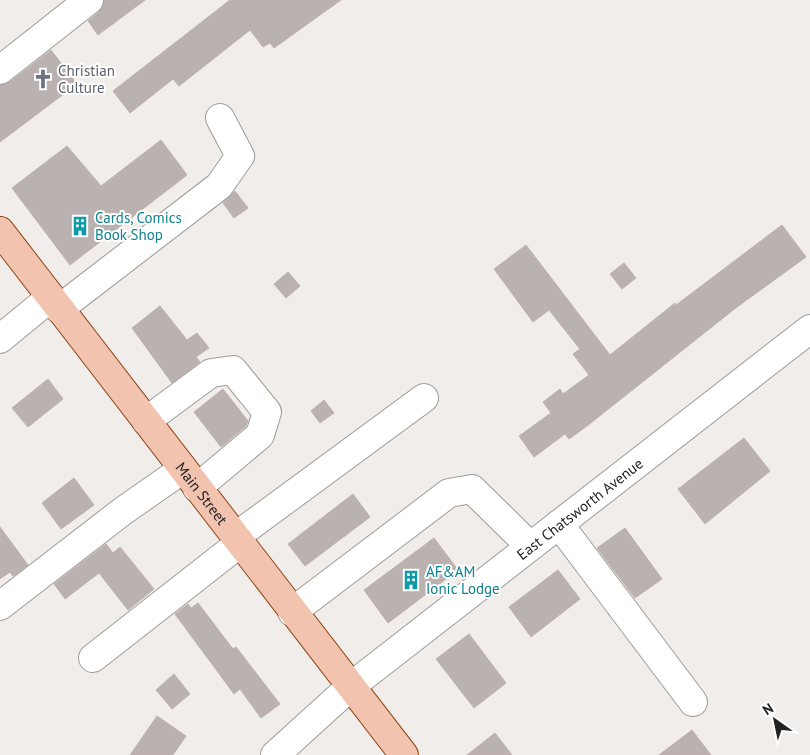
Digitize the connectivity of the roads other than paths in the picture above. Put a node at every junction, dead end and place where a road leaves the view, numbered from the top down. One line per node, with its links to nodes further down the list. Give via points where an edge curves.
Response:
1 (89, 0): 2 (street)
2 (0, 70)
3 (220, 118): 5 (street, via 240,156 219,186)
4 (0, 231): 5 (main road, Main Street)
5 (55, 303): 7 (street); 9 (main road, Main Street)
6 (810, 329): 11 (street, East Chatsworth Avenue)
7 (0, 339)
8 (424, 398): 12 (street)
9 (146, 422): 10 (main road, Main Street); 10 (street, via 211,373 233,370 267,412 260,435)
10 (190, 479): 12 (main road, Main Street); 14 (street, via 123,511)
11 (558, 524): 13 (street, East Chatsworth Avenue); 18 (street)
12 (237, 540): 15 (main road, Main Street); 16 (street)
13 (530, 546): 15 (street, via 472,489 449,493); 17 (street, East Chatsworth Avenue)
14 (0, 606)
15 (292, 612): 17 (main road, Main Street)
16 (92, 658)
17 (350, 687): 19 (street, East Chatsworth Avenue); 20 (main road, Main Street)
18 (693, 702)
19 (275, 755)
20 (404, 755)

